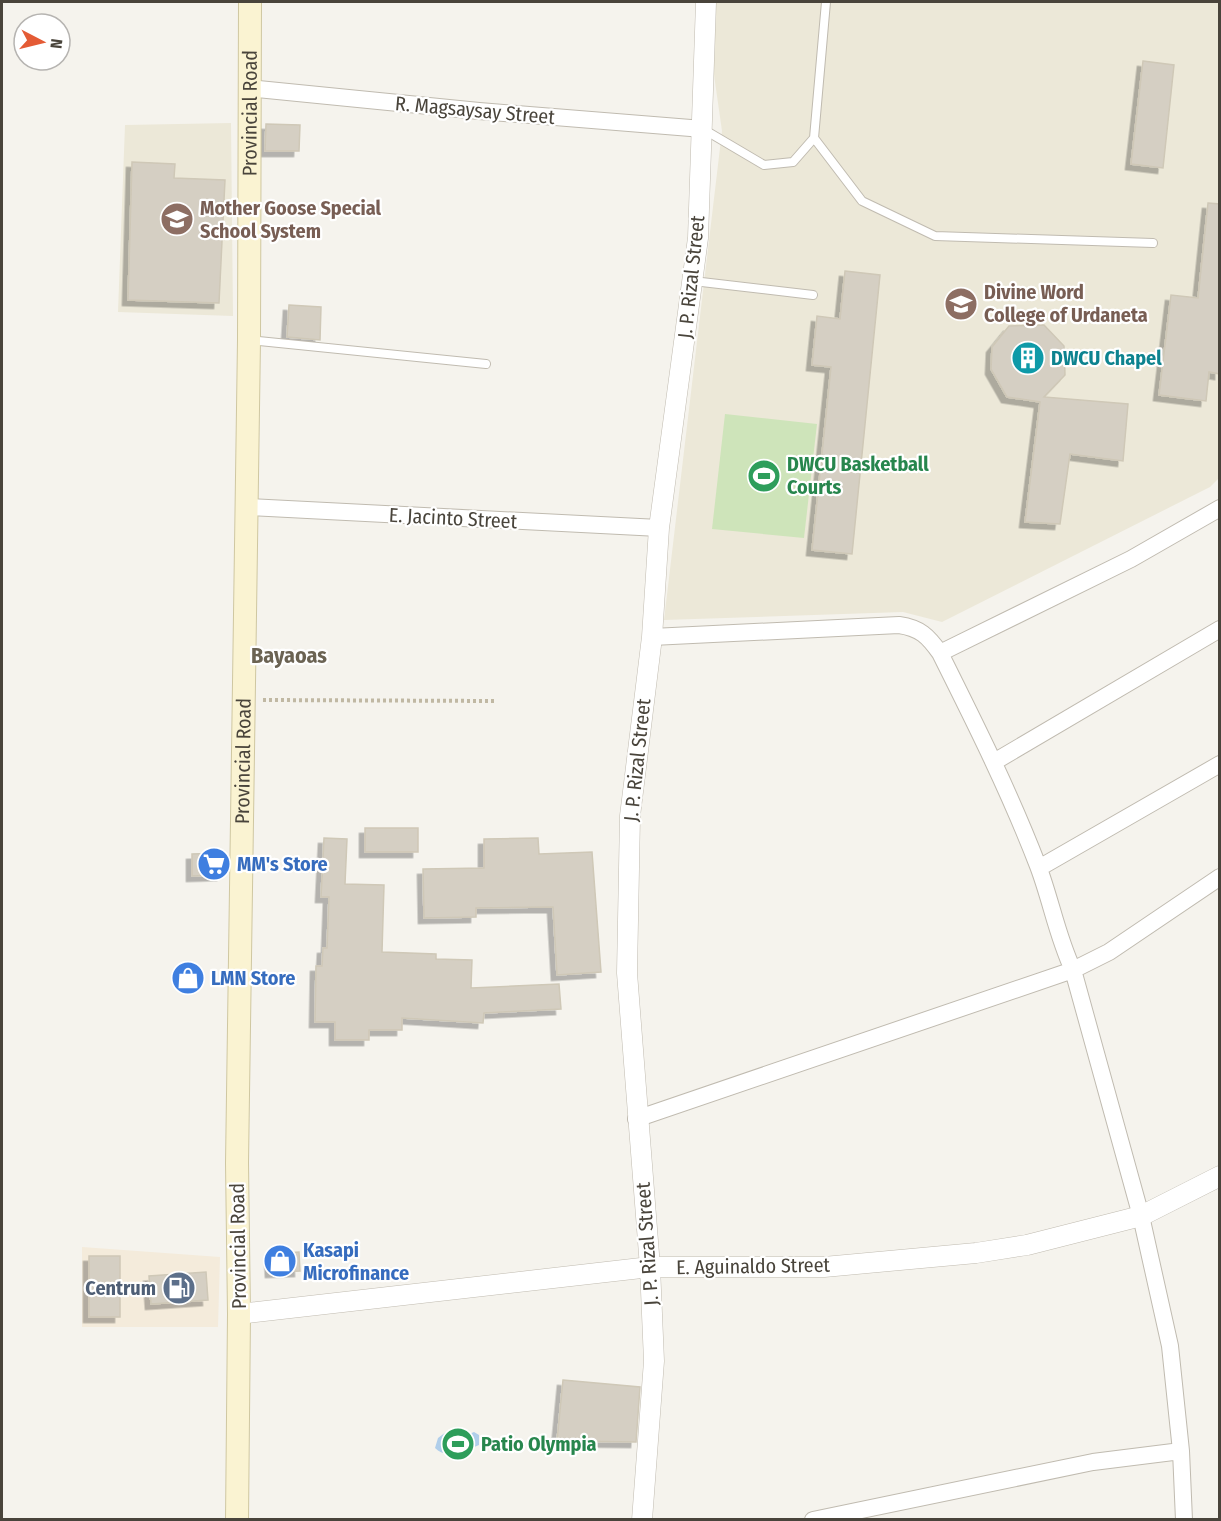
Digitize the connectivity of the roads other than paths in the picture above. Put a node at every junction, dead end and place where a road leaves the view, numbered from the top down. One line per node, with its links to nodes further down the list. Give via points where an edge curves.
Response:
1 (250, 2): 4 (main road, Provincial Road)
2 (706, 2): 5 (street, J. P. Rizal Street)
3 (826, 2): 6 (lane)
4 (248, 88): 5 (street, R. Magsaysay Street); 10 (main road, Provincial Road)
5 (703, 129): 6 (lane, via 764,165 793,162); 8 (street, J. P. Rizal Street)
6 (814, 138): 7 (lane, via 862,201 935,236)
7 (1154, 243)
8 (693, 281): 9 (lane); 14 (street, J. P. Rizal Street)
9 (813, 295)
10 (249, 340): 11 (lane); 12 (main road, Provincial Road)
11 (486, 363)
12 (247, 507): 14 (street, E. Jacinto Street); 27 (main road, Provincial Road, via 237,1163)
13 (1220, 508): 17 (street, via 1131,559)
14 (659, 528): 16 (street, J. P. Rizal Street)
15 (1220, 629): 18 (street)
16 (652, 637): 17 (street, via 899,625 917,627); 23 (street, J. P. Rizal Street, via 630,816 627,973)
17 (940, 653): 18 (street)
18 (994, 762): 20 (street)
19 (1220, 764): 20 (street)
20 (1039, 868): 22 (street)
21 (1220, 877): 22 (street, via 1109,952)
22 (1072, 970): 23 (street); 25 (street)
23 (636, 1119): 26 (street, J. P. Rizal Street)
24 (1220, 1176): 25 (street, E. Aguinaldo Street)
25 (1140, 1216): 26 (street, E. Aguinaldo Street, via 1027,1245 976,1253 824,1267); 28 (street, via 1170,1346)
26 (650, 1267): 27 (street, E. Aguinaldo Street); 30 (street, J. P. Rizal Street, via 654,1362)
27 (239, 1314): 29 (main road, Provincial Road)
28 (1181, 1451): 31 (street, via 1093,1462); 32 (street)
29 (237, 1520)
30 (642, 1520)
31 (813, 1520)
32 (1184, 1520)

